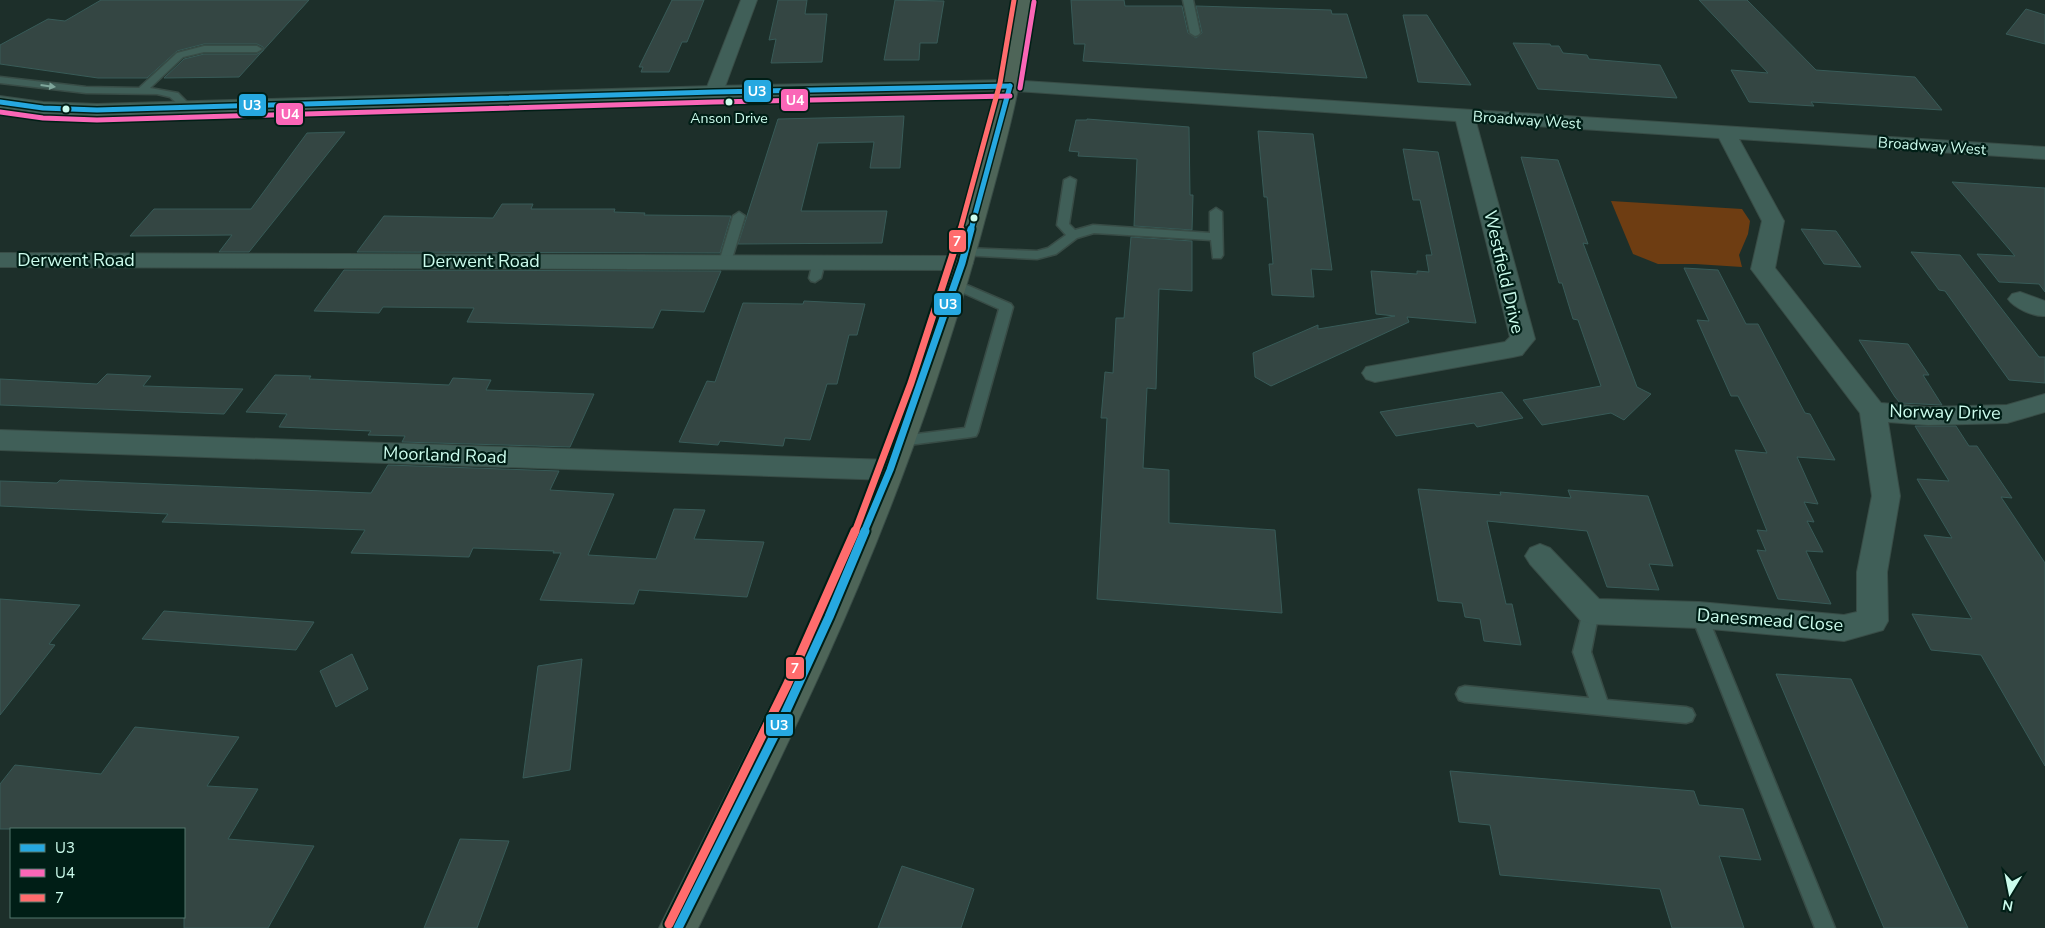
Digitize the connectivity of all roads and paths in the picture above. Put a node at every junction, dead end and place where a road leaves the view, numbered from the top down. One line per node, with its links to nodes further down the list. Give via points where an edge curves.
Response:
1 (750, 0): 9 (street)
2 (1024, 0): 7 (main road)
3 (1188, 0): 4 (lane)
4 (1196, 33)
5 (257, 49): 8 (lane, via 204,49 180,55)
6 (0, 80): 8 (lane, one-way to 8, via 86,90)
7 (1010, 86): 9 (street, Broadway West); 12 (street, Broadway West); 23 (main road)
8 (141, 91): 11 (lane, via 165,92)
9 (714, 92): 11 (street, Broadway West)
10 (5, 105): 11 (street, Broadway West, via 71,110)
11 (187, 107)
12 (1464, 115): 13 (street, Broadway West); 26 (street, Westfield Drive, via 1523,339 1513,349)
13 (1726, 132): 14 (street, Broadway West); 28 (street, Danesmead Close, via 1773,221 1763,269)
14 (2045, 153)
15 (1070, 180): 18 (lane, via 1063,224)
16 (1216, 212): 19 (lane)
17 (739, 216): 22 (lane)
18 (1073, 235): 19 (lane, via 1094,229); 23 (lane, via 1052,251 1036,256)
19 (1217, 237): 20 (lane)
20 (1217, 255)
21 (0, 260): 22 (street, Derwent Road)
22 (725, 262): 23 (street, Derwent Road, via 817,270)
23 (961, 266): 30 (main road); 30 (lane, via 1006,307 972,432)
24 (2020, 299): 25 (street)
25 (2044, 309)
26 (1374, 373)
27 (2045, 404): 28 (street, Norway Drive, via 2007,414 1928,416)
28 (1874, 411): 34 (street, Danesmead Close, via 1886,496 1872,572 1872,621 1844,628)
29 (0, 440): 31 (street, Moorland Road)
30 (900, 441): 31 (main road)
31 (890, 470): 38 (main road, via 785,714)
32 (1540, 556): 33 (street)
33 (1591, 611): 34 (street, Danesmead Close); 36 (lane, via 1582,652)
34 (1699, 615): 39 (lane)
35 (1466, 694): 36 (lane)
36 (1602, 708): 37 (lane)
37 (1686, 715)
38 (678, 928)
39 (1825, 928)

